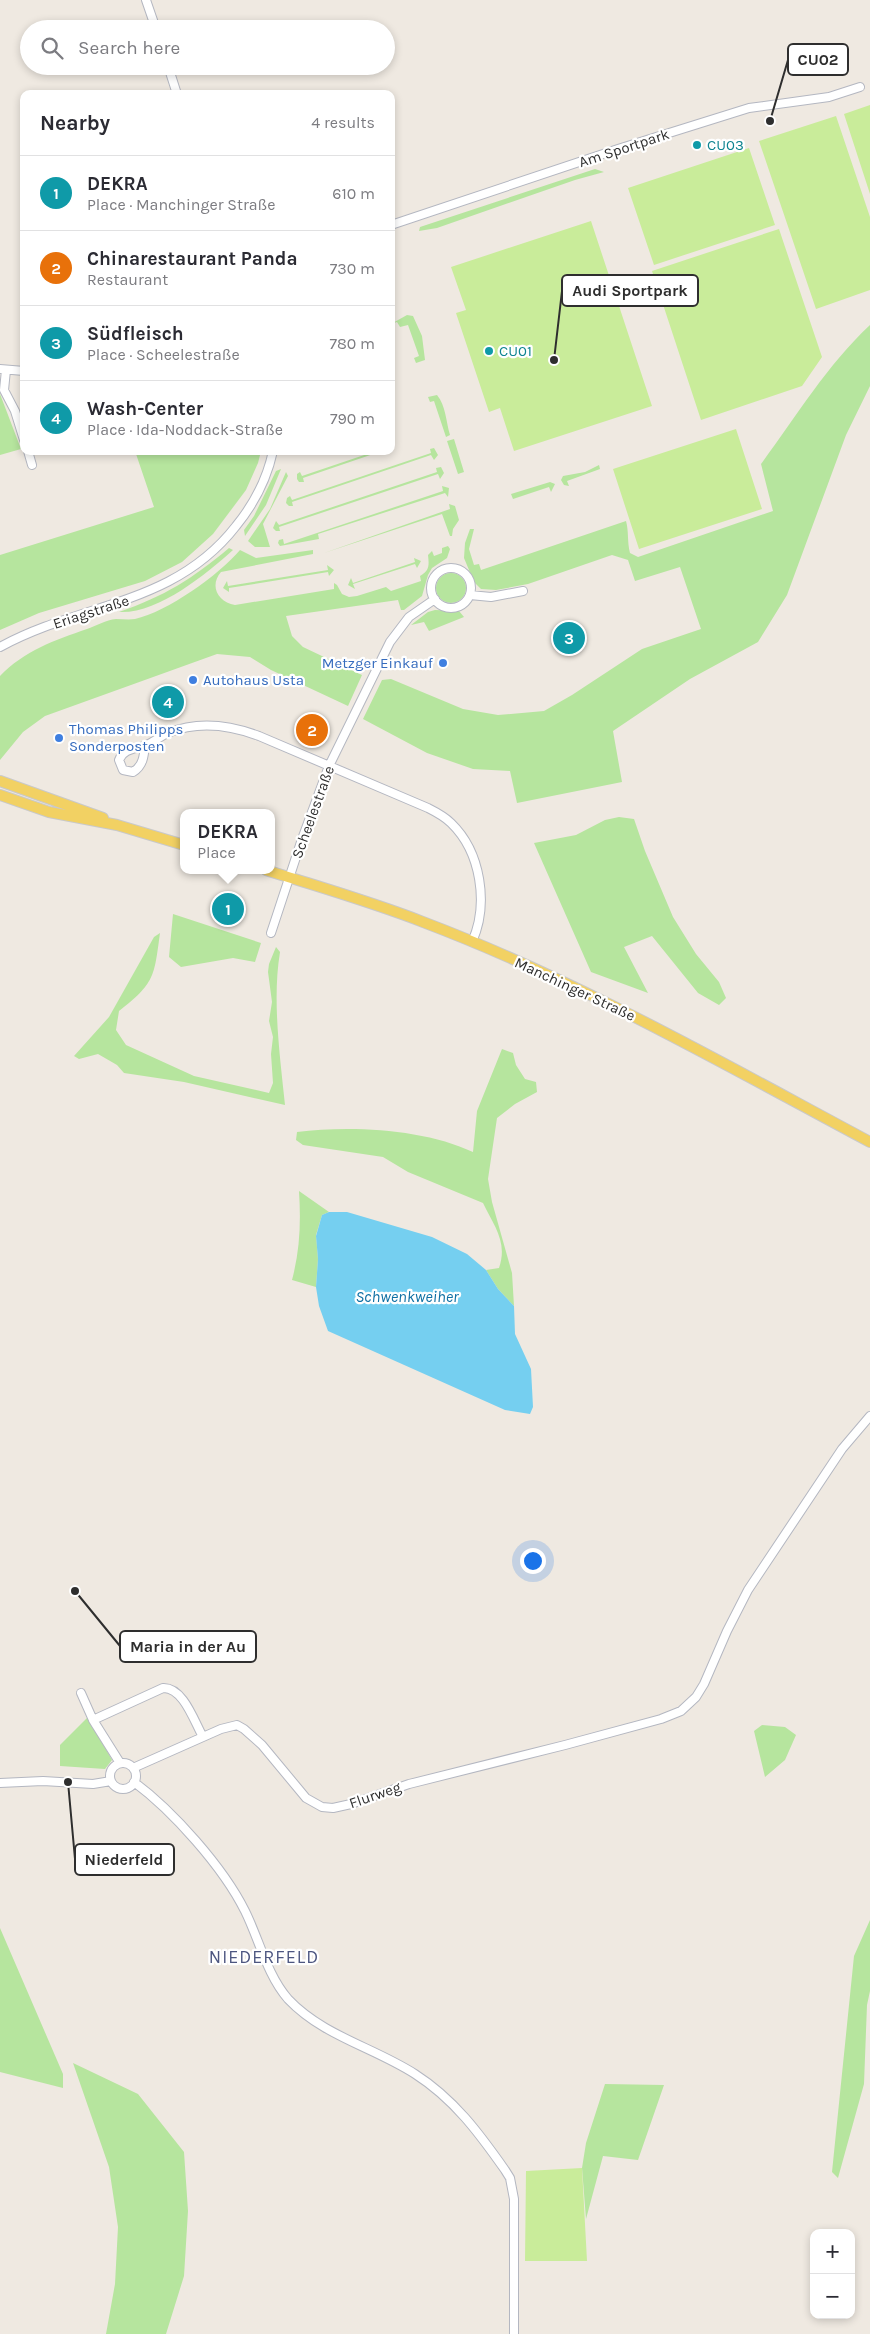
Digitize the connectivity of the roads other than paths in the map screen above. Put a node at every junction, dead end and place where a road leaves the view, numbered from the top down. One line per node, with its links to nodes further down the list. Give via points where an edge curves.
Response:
1 (146, 0): 2 (street)
2 (153, 20)
3 (171, 75): 5 (street)
4 (860, 87): 6 (street, Am Sportpark, via 829,97 748,108)
5 (176, 90)
6 (395, 224)
7 (3, 369): 8 (street); 9 (street, via 4,390)
8 (20, 371)
9 (20, 427)
10 (29, 455): 12 (street)
11 (272, 455): 16 (street, Eriagstraße, via 264,479 243,517 205,558 174,580 137,597 49,625)
12 (32, 465)
13 (523, 591): 14 (street, via 491,597)
14 (470, 595): 15 (street, via 464,603 452,608); 15 (street, via 467,576 462,571 449,568 442,570 433,580)
15 (435, 599): 20 (street, Scheelestraße, via 409,617 390,642)
16 (9, 642): 17 (street, Eriagstraße); 18 (street)
17 (0, 647)
18 (0, 654)
19 (145, 745): 20 (street, via 183,728 220,726 248,732)
20 (329, 766): 26 (street, Scheelestraße); 28 (street, via 428,808 450,821 466,840 476,862 480,886 480,912)
21 (0, 781): 23 (main road)
22 (0, 795): 23 (main road, via 49,812)
23 (117, 825): 24 (main road)
24 (180, 844)
25 (275, 873): 26 (main road, Manchinger Straße)
26 (289, 878): 27 (street, Scheelestraße); 28 (main road, Manchinger Straße, via 388,909)
27 (271, 933)
28 (472, 942): 29 (main road, Manchinger Straße, via 608,1003)
29 (869, 1141)
30 (870, 1416): 33 (street, Flurweg, via 842,1449 748,1590 696,1697 681,1711 566,1745 409,1784 333,1808 322,1807 306,1798 262,1746 237,1725)
31 (81, 1693): 32 (street)
32 (93, 1720): 33 (street, via 169,1687 179,1695); 34 (street)
33 (203, 1736): 35 (street, Flurweg)
34 (120, 1763): 35 (street); 36 (street, via 112,1769)
35 (133, 1768): 37 (street)
36 (111, 1781): 37 (street, via 123,1789); 38 (street, via 94,1784)
37 (134, 1782): 39 (street, via 177,1820 229,1883 274,1978 287,1997 312,2021 398,2064 446,2096 468,2118 506,2170 514,2199)
38 (0, 1783)
39 (514, 2334)

